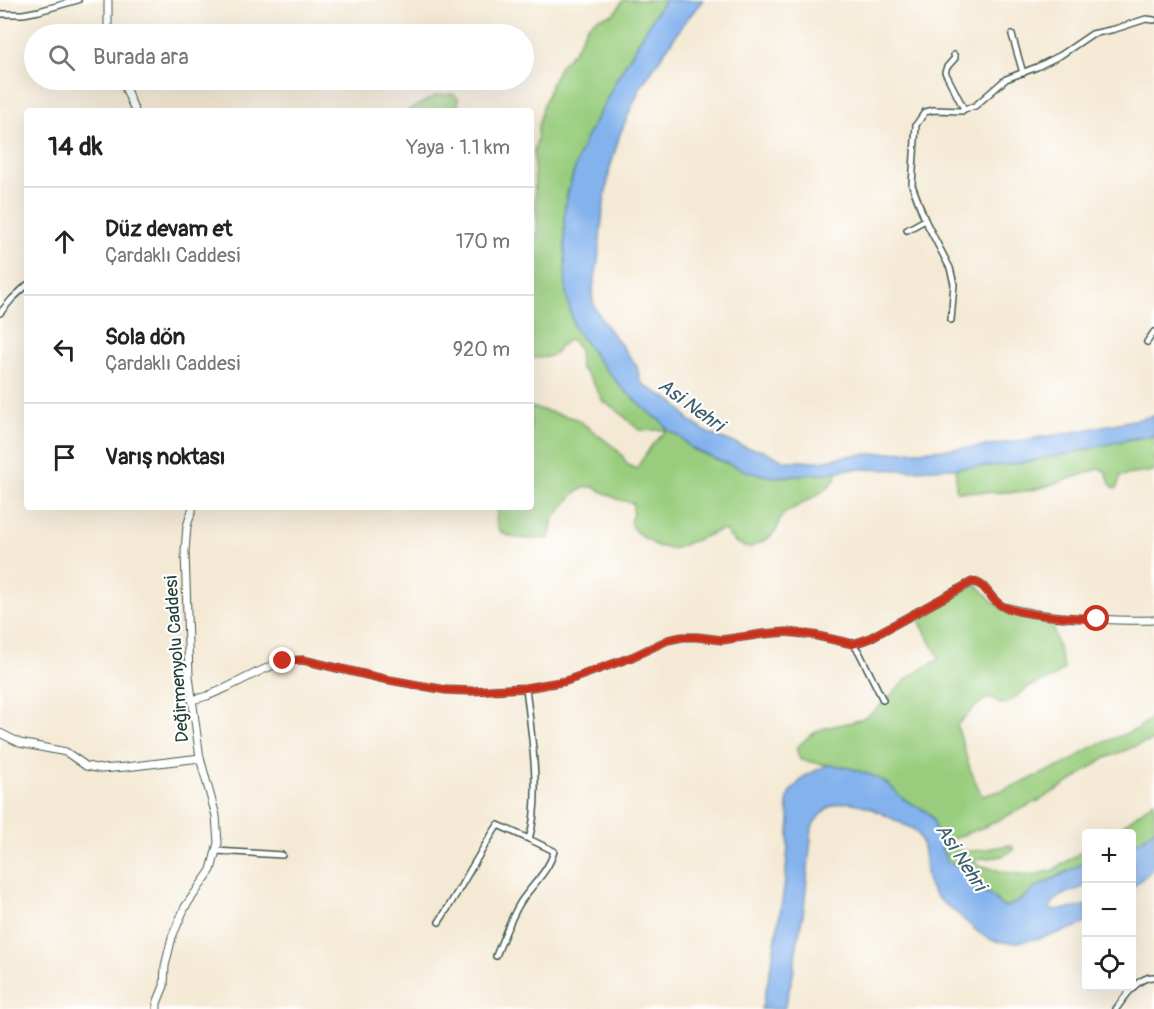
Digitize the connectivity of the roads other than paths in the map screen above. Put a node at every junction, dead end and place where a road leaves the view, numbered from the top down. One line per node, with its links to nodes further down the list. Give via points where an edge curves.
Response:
1 (78, 0): 3 (street, via 39,12)
2 (108, 0): 5 (street)
3 (0, 14)
4 (1154, 20): 8 (street, via 1092,34 1061,55)
5 (108, 24)
6 (1012, 35): 8 (street)
7 (954, 55): 11 (street, via 945,72)
8 (1023, 73): 11 (street, via 1006,79 975,106)
9 (126, 90): 10 (street)
10 (134, 108)
11 (964, 109): 12 (street, via 925,112 916,125 912,185)
12 (925, 219): 13 (street); 16 (street, via 950,268 954,284)
13 (907, 230)
14 (24, 288): 15 (street)
15 (0, 313)
16 (951, 320)
17 (1154, 332): 18 (street)
18 (1147, 342)
19 (192, 510): 24 (street, Değirmenyolu Caddesi, via 185,551)
20 (1154, 620): 21 (street, via 1028,612 1000,605 976,581)
21 (853, 644): 22 (street, via 787,632 722,640 682,637 580,676); 23 (street)
22 (525, 688): 24 (street, via 446,690 303,660 283,661); 27 (street, via 535,792)
23 (883, 699)
24 (192, 700): 26 (street, Değirmenyolu Caddesi)
25 (0, 733): 26 (street, via 20,742 66,752 92,768)
26 (200, 758): 28 (street, Değirmenyolu Caddesi, via 216,816)
27 (529, 839): 30 (street, via 498,825); 31 (street, via 554,851 519,906)
28 (216, 851): 29 (street); 33 (street, Değirmenyolu Caddesi, via 211,870 178,923)
29 (282, 855)
30 (440, 922)
31 (496, 956)
32 (1154, 977): 34 (street, via 1146,976 1138,982)
33 (157, 1009)
34 (1116, 1009)

